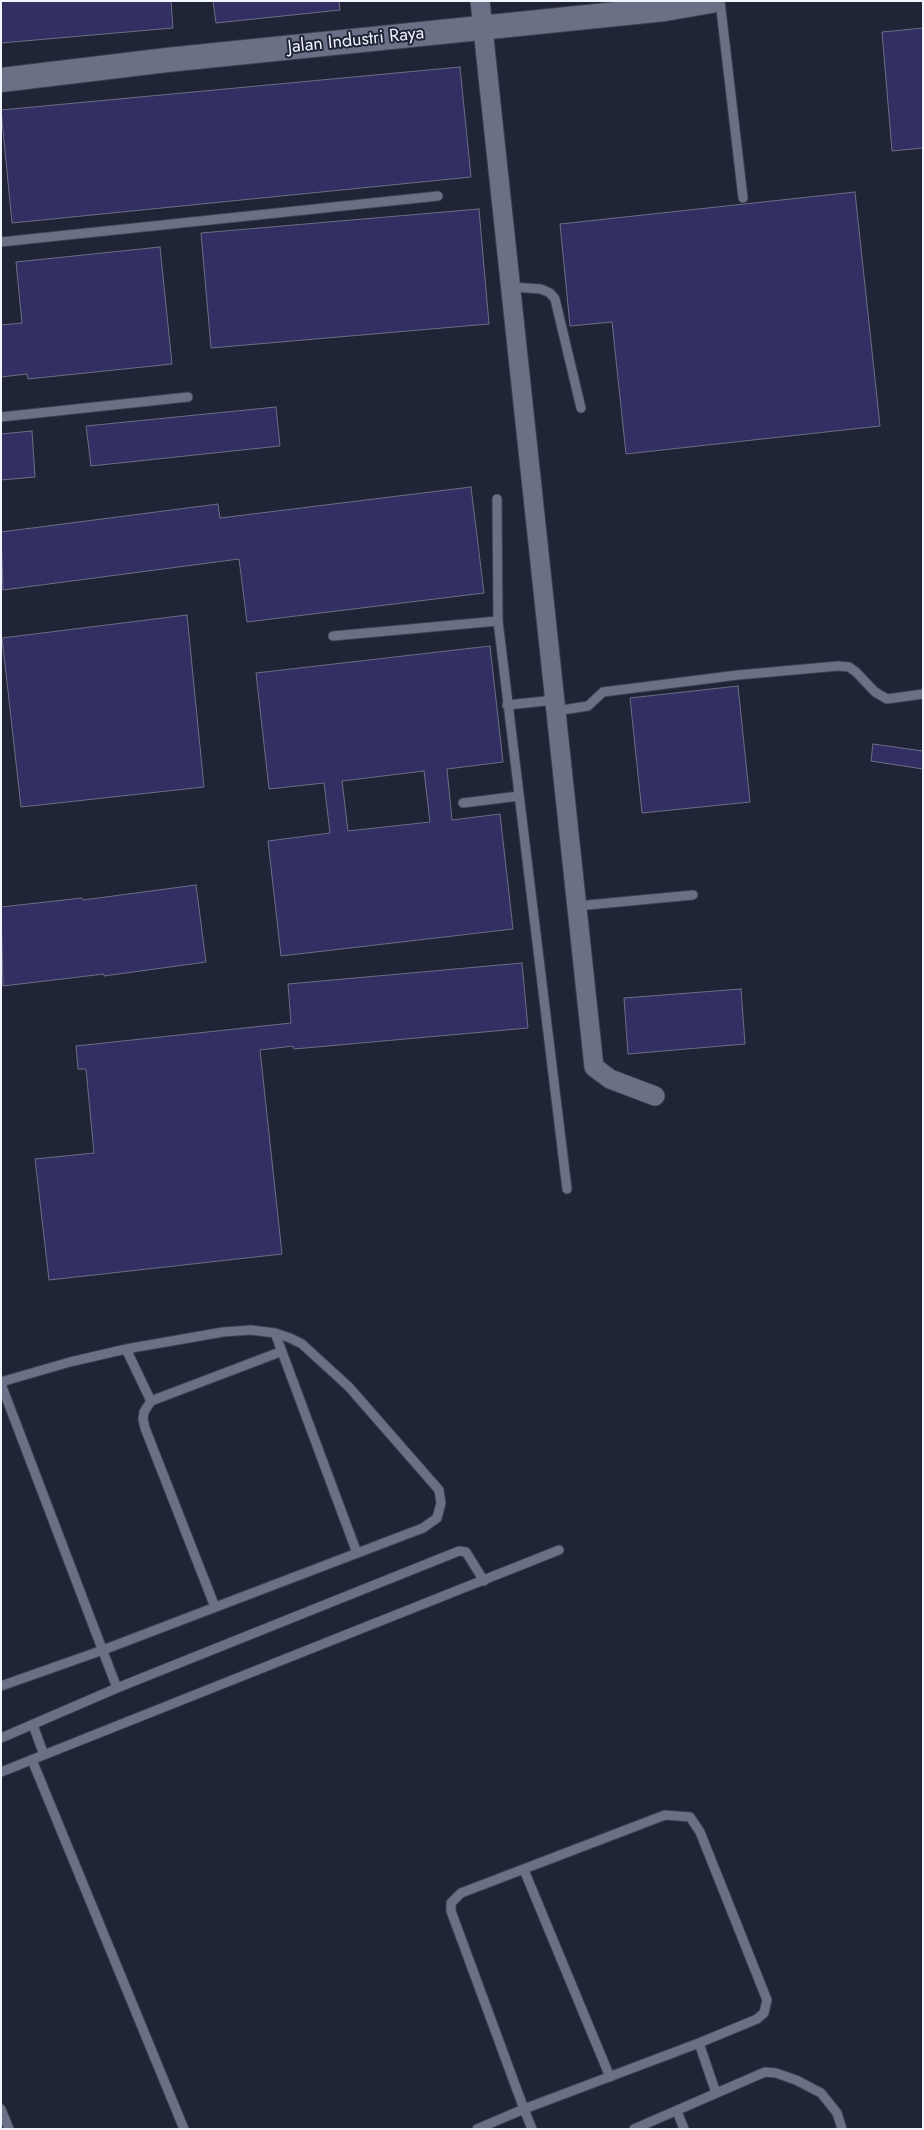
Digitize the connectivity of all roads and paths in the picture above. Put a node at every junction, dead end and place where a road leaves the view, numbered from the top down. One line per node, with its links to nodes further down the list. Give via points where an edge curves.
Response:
1 (480, 1): 5 (street)
2 (711, 1): 4 (street, Jalan Industri Raya)
3 (720, 1): 8 (lane)
4 (665, 5): 5 (street, Jalan Industri Raya)
5 (483, 28): 6 (street, Jalan Industri Raya); 10 (street)
6 (1, 80)
7 (438, 196): 9 (lane)
8 (743, 198)
9 (1, 242)
10 (512, 287): 12 (lane, via 541,289 555,299); 19 (street)
11 (188, 397): 13 (lane)
12 (581, 408)
13 (1, 417)
14 (497, 499): 15 (lane)
15 (498, 621): 16 (lane); 18 (lane)
16 (333, 636)
17 (923, 694): 19 (lane, via 887,699 849,667 838,666 603,692 588,706)
18 (507, 705): 19 (lane); 20 (lane)
19 (555, 706): 23 (street)
20 (519, 796): 21 (lane); 25 (lane)
21 (463, 802)
22 (693, 894): 23 (lane)
23 (577, 906): 24 (street, via 594,1068 610,1079)
24 (655, 1096)
25 (567, 1189)
26 (275, 1333): 27 (lane, via 251,1330 223,1332); 28 (lane); 32 (lane, via 302,1344 349,1387 440,1490 437,1518 423,1528)
27 (126, 1349): 29 (lane); 30 (lane)
28 (280, 1352): 30 (lane); 32 (lane)
29 (1, 1383): 35 (lane)
30 (151, 1401): 34 (lane, via 144,1412 145,1428)
31 (559, 1550): 33 (lane)
32 (357, 1553): 34 (lane)
33 (484, 1581): 37 (lane, via 466,1552 459,1551); 40 (lane)
34 (215, 1607): 35 (lane)
35 (103, 1650): 36 (lane); 37 (lane)
36 (1, 1686)
37 (118, 1688): 38 (lane)
38 (34, 1725): 39 (lane); 40 (lane)
39 (1, 1738)
40 (44, 1755): 41 (lane)
41 (32, 1760): 42 (lane); 51 (lane)
42 (1, 1772)
43 (524, 1870): 44 (lane, via 665,1815 690,1817 700,1832 767,2000 764,2013 757,2019); 45 (lane); 48 (lane, via 461,1893 451,1903 451,1911)
44 (699, 2043): 45 (lane); 46 (lane)
45 (610, 2077): 48 (lane)
46 (716, 2093): 49 (lane); 56 (lane, via 757,2074 776,2073 821,2093 837,2113)
47 (1, 2109): 50 (lane)
48 (524, 2109): 52 (lane); 53 (lane)
49 (677, 2111): 54 (lane); 55 (lane)
50 (9, 2129)
51 (184, 2129)
52 (477, 2129)
53 (532, 2129)
54 (634, 2129)
55 (684, 2129)
56 (842, 2129)

